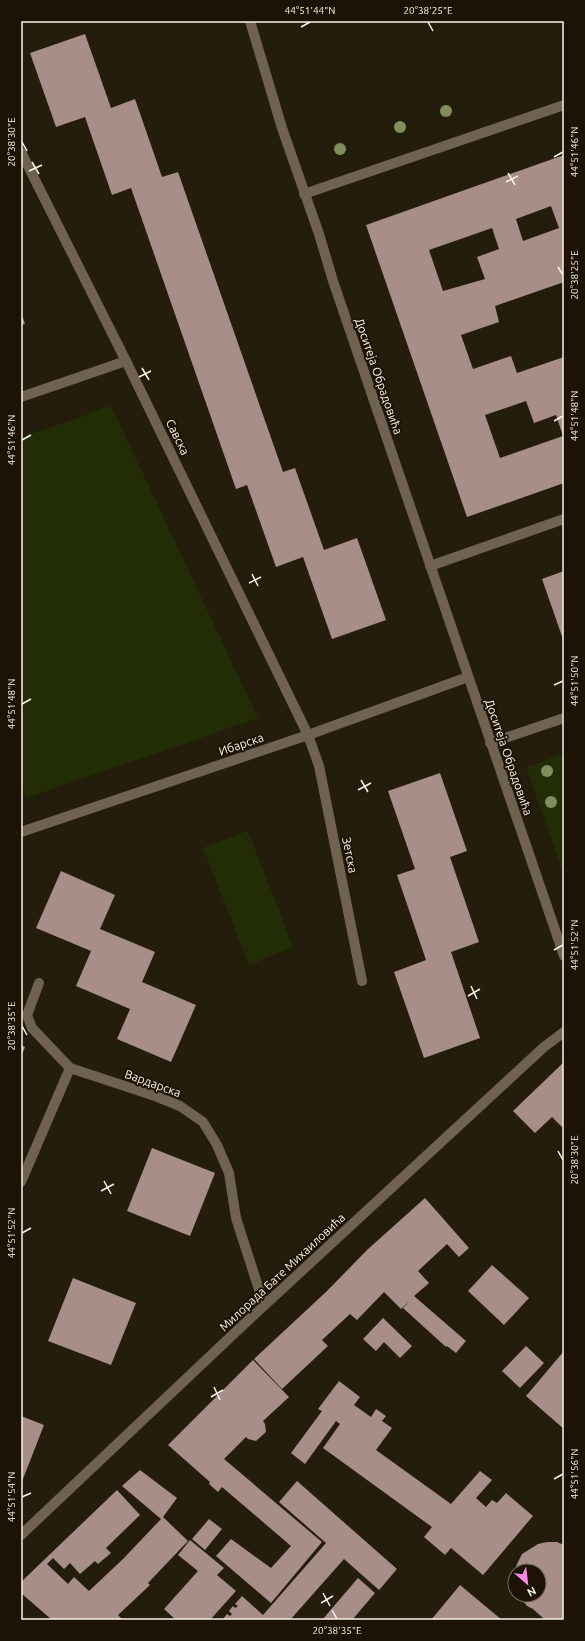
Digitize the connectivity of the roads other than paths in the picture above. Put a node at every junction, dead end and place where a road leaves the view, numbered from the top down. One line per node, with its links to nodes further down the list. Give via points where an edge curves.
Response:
1 (250, 21): 4 (street, Доситеја Обрадовића)
2 (564, 105): 4 (street)
3 (21, 152): 5 (street, Савска)
4 (304, 194): 8 (street, Доситеја Обрадовића)
5 (126, 361): 6 (street); 11 (street, Савска)
6 (21, 397)
7 (564, 519): 8 (street)
8 (430, 566): 9 (street, Доситеја Обрадовића)
9 (468, 677): 11 (street, Ибарска); 12 (street, Доситеја Обрадовића)
10 (564, 718): 12 (street)
11 (308, 735): 13 (street, Ибарска); 15 (street, Зетска, via 320,766)
12 (490, 743): 14 (street, Доситеја Обрадовића)
13 (21, 832)
14 (564, 956)
15 (362, 981)
16 (39, 983): 18 (street, via 27,1015 29,1023)
17 (564, 1032): 20 (street, Милорада Бате Михаиловића, via 544,1047)
18 (70, 1068): 19 (street); 20 (street, Вардарска, via 174,1103 203,1122 217,1145 229,1173 236,1218)
19 (21, 1182)
20 (264, 1305): 21 (street, Милорада Бате Михаиловића)
21 (21, 1535)

